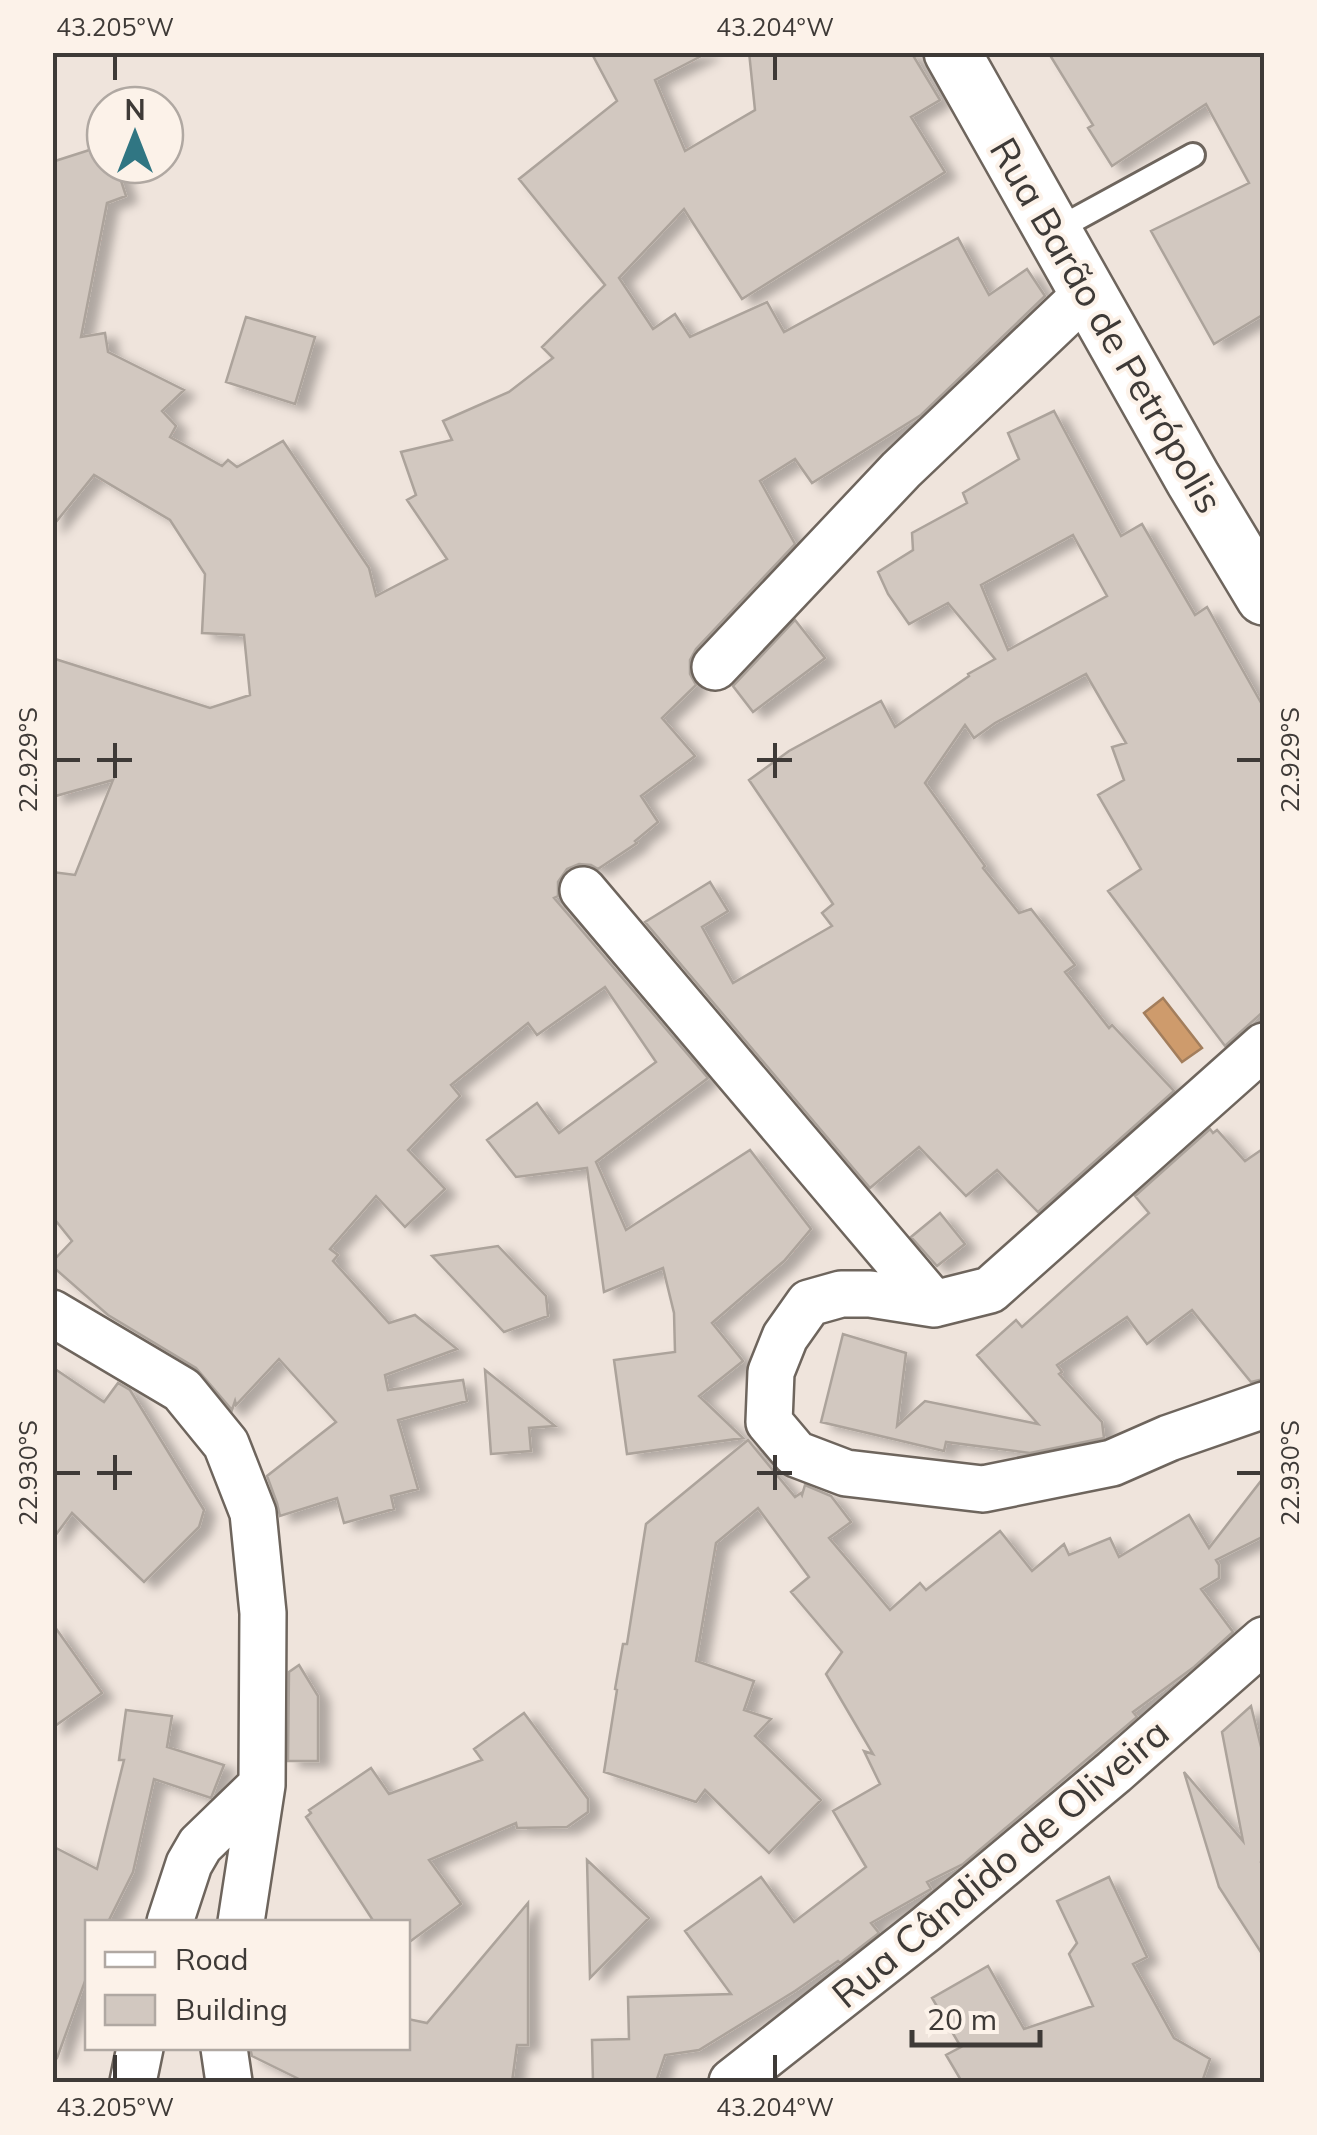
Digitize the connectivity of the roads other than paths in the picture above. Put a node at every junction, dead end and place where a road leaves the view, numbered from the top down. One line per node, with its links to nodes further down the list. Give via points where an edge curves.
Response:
1 (952, 52): 3 (street, Rua Barão de Petrópolis)
2 (1193, 155): 3 (lane)
3 (1054, 231): 4 (street, Rua Barão de Petrópolis)
4 (1089, 291): 5 (street, Rua Barão de Petrópolis); 6 (street, via 901,470)
5 (1264, 596)
6 (715, 667)
7 (583, 890): 9 (street)
8 (1264, 1046): 9 (street, via 990,1290)
9 (934, 1304): 11 (street, via 870,1294 809,1302 772,1372 770,1422 796,1454 846,1474 983,1489 1112,1463)
10 (52, 1313): 13 (street, via 182,1390 226,1444 253,1512 264,1613)
11 (1264, 1405)
12 (1264, 1640): 20 (street, Rua Cândido de Oliveira, via 1042,1832)
13 (262, 1786): 14 (street, via 200,1845); 15 (street)
14 (171, 1920)
15 (242, 1920)
16 (140, 2050): 18 (street)
17 (224, 2050): 19 (street)
18 (133, 2082)
19 (229, 2082)
20 (732, 2082)

